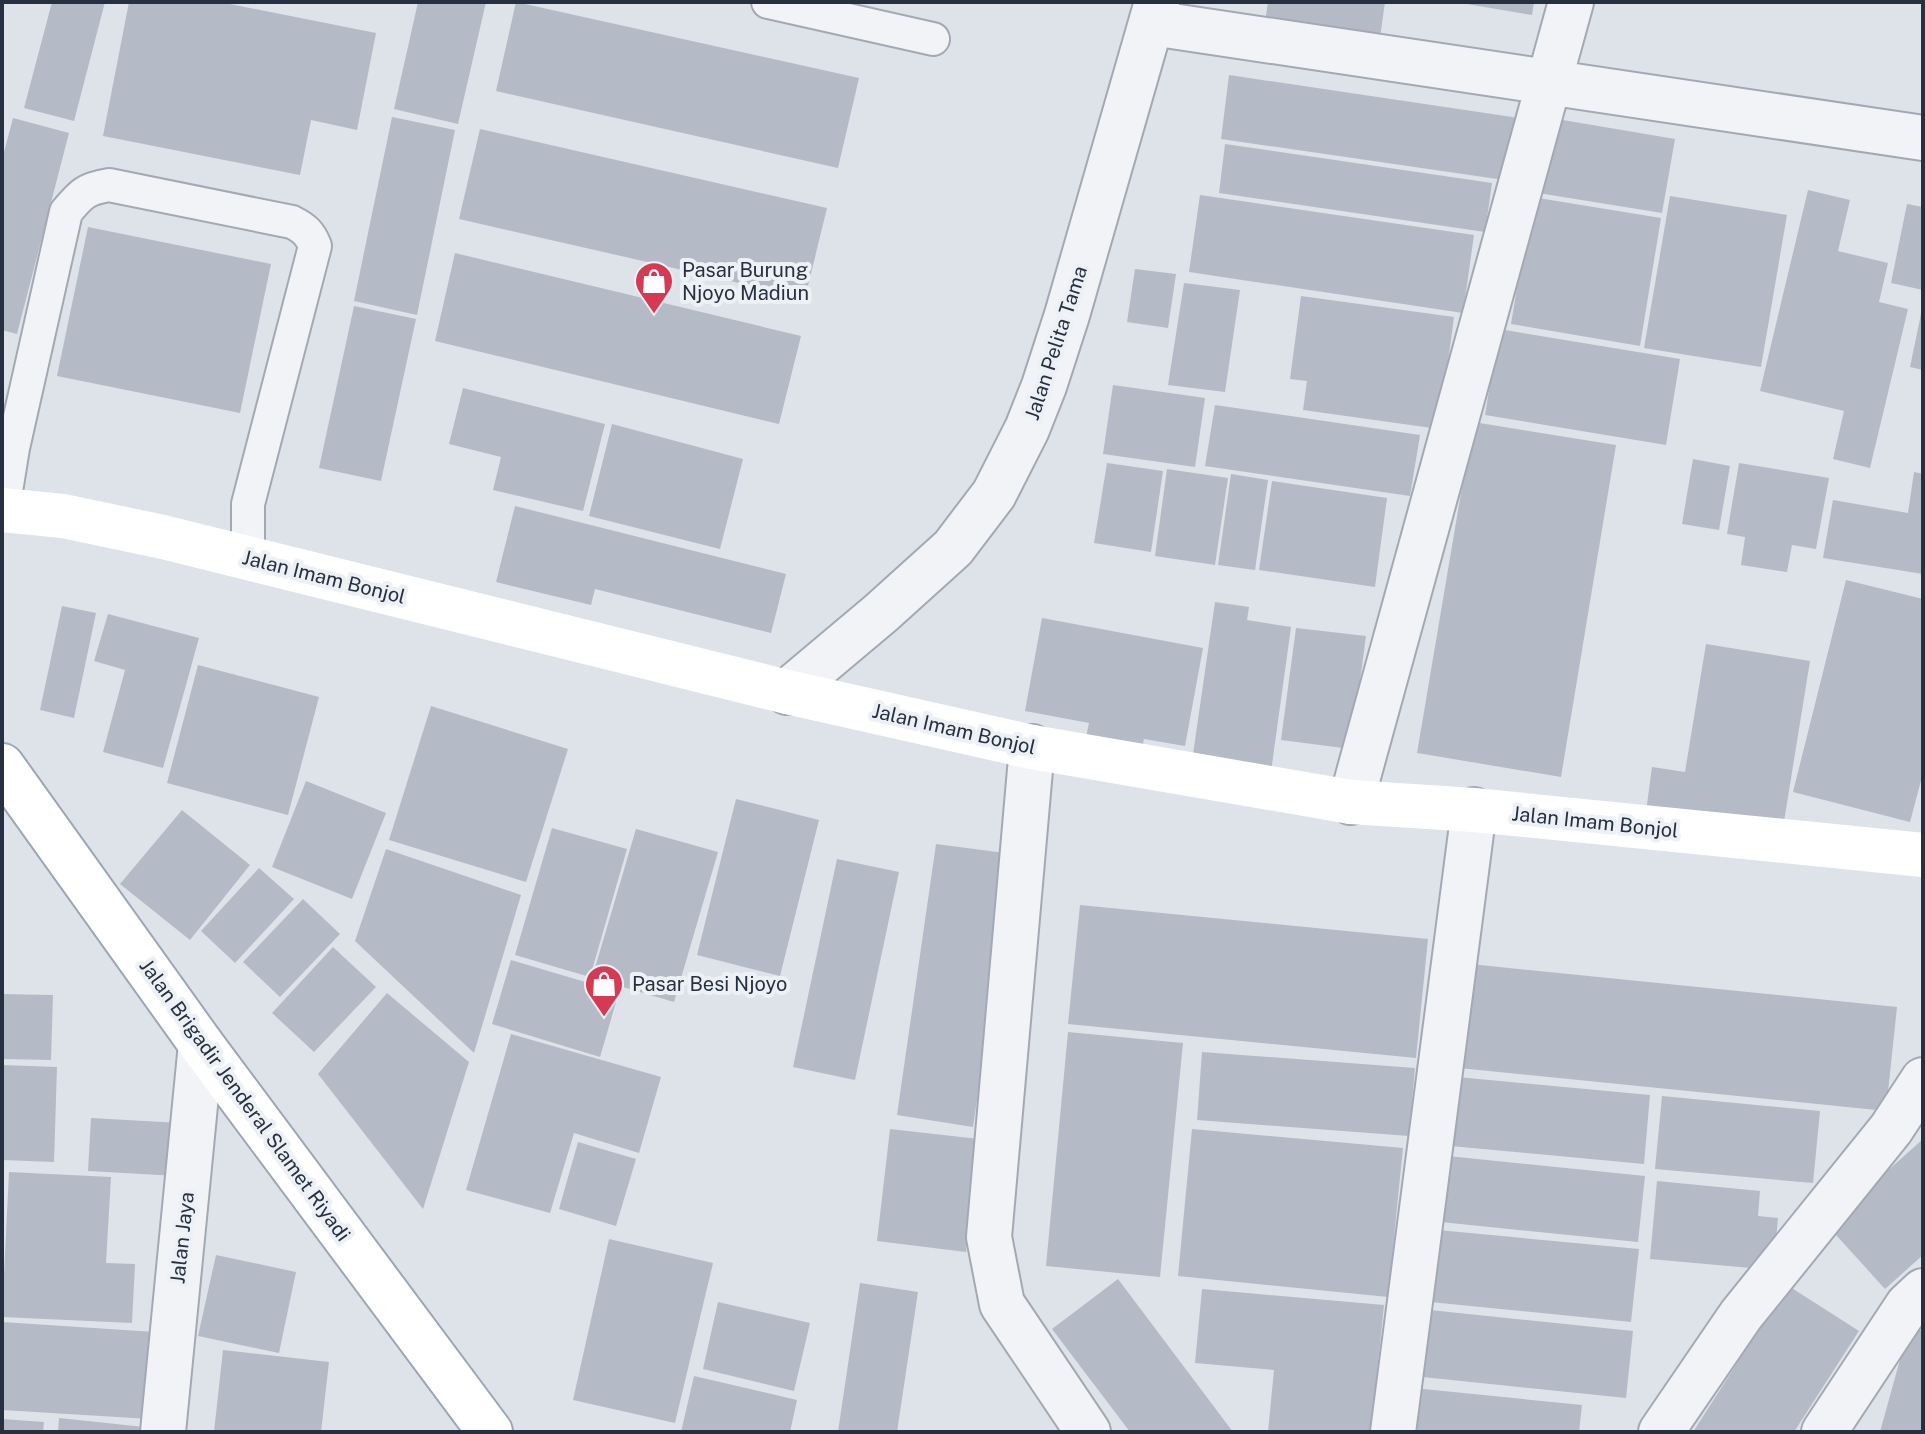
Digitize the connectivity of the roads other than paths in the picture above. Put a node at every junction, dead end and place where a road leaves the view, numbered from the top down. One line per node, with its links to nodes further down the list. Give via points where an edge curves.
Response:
1 (768, 2): 4 (lane)
2 (1571, 2): 5 (street)
3 (1154, 12): 5 (street); 9 (street, Jalan Pelita Tama, via 1049,371 994,494 953,548)
4 (933, 39)
5 (1550, 81): 6 (street); 12 (street)
6 (1923, 138)
7 (2, 510): 8 (main road, Jalan Imam Bonjol, via 63,516); 8 (lane, via 66,212 81,194 109,185 292,222 312,236 315,246 248,504)
8 (248, 559): 9 (main road, Jalan Imam Bonjol)
9 (787, 692): 10 (main road, Jalan Imam Bonjol)
10 (1032, 747): 12 (main road, Jalan Imam Bonjol); 20 (street, via 989,1237 1002,1304)
11 (2, 766): 15 (main road, Jalan Brigadir Jenderal Slamet Riyadi)
12 (1351, 802): 13 (main road, Jalan Imam Bonjol)
13 (1474, 810): 14 (main road, Jalan Imam Bonjol); 21 (street)
14 (1923, 855)
15 (201, 1044): 18 (street, Jalan Jaya); 19 (main road, Jalan Brigadir Jenderal Slamet Riyadi)
16 (1923, 1080): 22 (street, via 1891,1129 1741,1315)
17 (1923, 1291): 23 (street, via 1908,1305)
18 (163, 1432)
19 (490, 1432)
20 (1088, 1432)
21 (1393, 1432)
22 (1661, 1432)
23 (1824, 1432)

